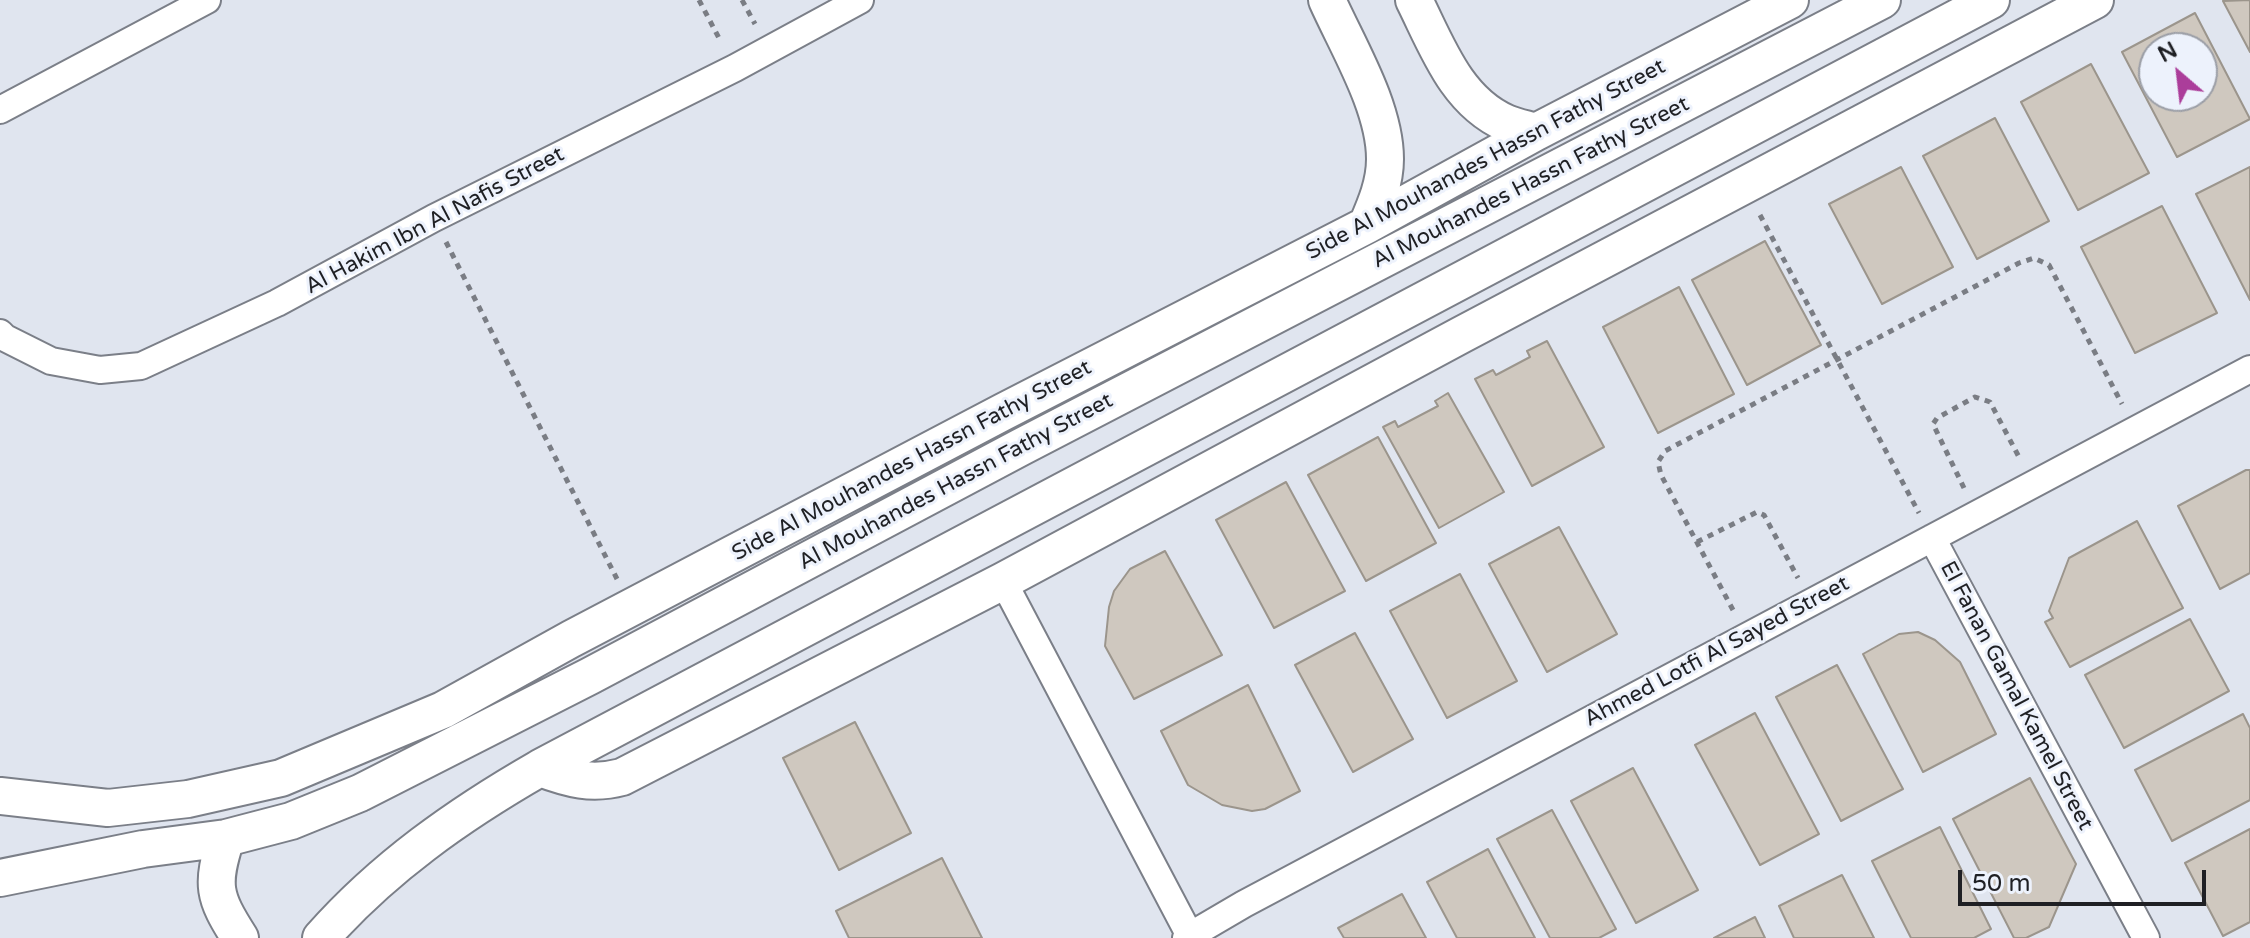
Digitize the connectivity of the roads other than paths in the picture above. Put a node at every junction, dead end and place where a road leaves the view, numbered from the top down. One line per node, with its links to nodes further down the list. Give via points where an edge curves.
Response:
1 (207, 0): 9 (street)
2 (860, 0): 13 (street, Al Hakim Ibn Al Nafis Street, via 277,303 141,366 100,370 51,361)
3 (1327, 0): 11 (main road, via 1381,127 1385,160 1380,194)
4 (1414, 0): 10 (main road, via 1458,85 1479,107)
5 (1790, 0): 10 (main road, Side Al Mouhandes Hassn Fathy Street)
6 (1882, 0): 17 (main road, Al Mouhandes Hassn Fathy Street)
7 (1991, 0): 12 (main road)
8 (2095, 0): 14 (main road)
9 (0, 110)
10 (1536, 132): 11 (main road, Side Al Mouhandes Hassn Fathy Street)
11 (1367, 225): 16 (main road, Side Al Mouhandes Hassn Fathy Street)
12 (1436, 294): 14 (main road); 22 (main road)
13 (0, 333)
14 (1461, 335): 19 (main road)
15 (2250, 369): 18 (street, Ahmed Lotfi Al Sayed Street)
16 (1003, 412): 17 (main road); 20 (main road, Side Al Mouhandes Hassn Fathy Street)
17 (1021, 447): 21 (main road, Al Mouhandes Hassn Fathy Street)
18 (1932, 538): 26 (street, Ahmed Lotfi Al Sayed Street); 27 (street, El Fanan Gamal Kamel Street)
19 (1003, 581): 22 (main road, via 622,777 583,782); 26 (street)
20 (571, 639): 21 (main road); 23 (main road, Side Al Mouhandes Hassn Fathy Street, via 443,710 281,778 188,799 108,808)
21 (590, 676): 24 (main road, Al Mouhandes Hassn Fathy Street, via 360,793 291,821)
22 (540, 768): 29 (main road, via 419,846)
23 (0, 796)
24 (226, 838): 25 (main road, Al Mouhandes Hassn Fathy Street); 28 (main road, via 216,872 221,908)
25 (0, 878)
26 (1188, 937)
27 (2142, 937)
28 (240, 938)
29 (321, 938)

